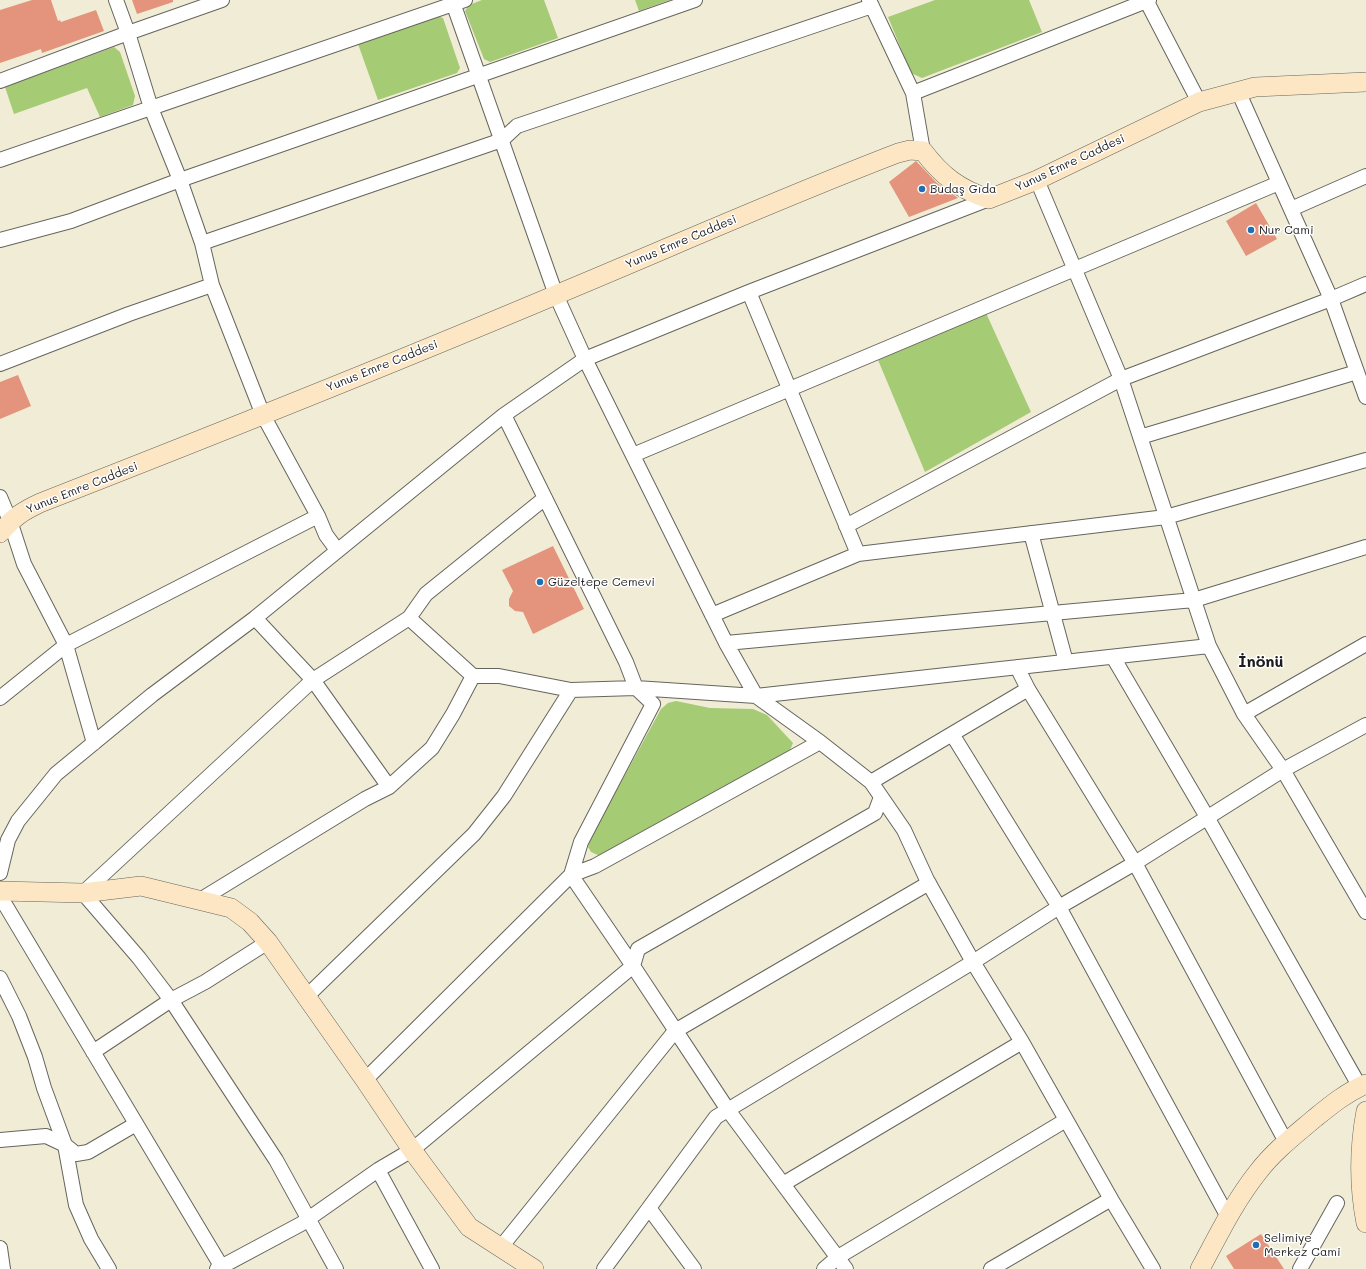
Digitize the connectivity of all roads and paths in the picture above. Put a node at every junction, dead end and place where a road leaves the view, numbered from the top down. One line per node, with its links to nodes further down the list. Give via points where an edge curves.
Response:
1 (116, 0): 7 (street)
2 (222, 0): 7 (street)
3 (695, 0): 8 (street)
4 (1147, 0): 12 (street); 13 (street)
5 (457, 1): 8 (street); 14 (street)
6 (870, 3): 12 (street); 15 (street, via 517,126)
7 (128, 33): 9 (street); 14 (street)
8 (479, 76): 15 (street); 19 (street)
9 (0, 80)
10 (1366, 82): 11 (street, Yunus Emre Caddesi, via 1256,87)
11 (1238, 91): 13 (street, Yunus Emre Caddesi); 21 (street)
12 (913, 93): 16 (street)
13 (1199, 102): 20 (street, Yunus Emre Caddesi)
14 (151, 108): 17 (street); 19 (street)
15 (502, 140): 25 (street); 30 (street)
16 (923, 151): 22 (street, via 943,174 971,193); 30 (street, Yunus Emre Caddesi, via 910,150 898,153)
17 (0, 160)
18 (1366, 176): 23 (street)
19 (180, 180): 24 (street, via 71,221); 25 (street)
20 (1037, 180): 22 (street, Yunus Emre Caddesi); 26 (street)
21 (1279, 183): 23 (street); 26 (street)
22 (989, 199): 29 (street)
23 (1291, 209): 31 (street)
24 (0, 240)
25 (202, 243): 28 (street)
26 (1075, 269): 35 (street); 36 (street)
27 (1366, 284): 31 (street)
28 (212, 285): 33 (street); 38 (street)
29 (748, 292): 32 (street); 36 (street)
30 (556, 295): 32 (street); 38 (street, Yunus Emre Caddesi)
31 (1331, 299): 34 (street); 35 (street)
32 (585, 358): 39 (street); 41 (street)
33 (0, 364)
34 (1357, 372): 37 (street); 40 (street)
35 (1121, 379): 40 (street); 47 (street)
36 (789, 389): 41 (street); 47 (street)
37 (1366, 397)
38 (263, 415): 45 (street); 48 (street, Yunus Emre Caddesi, via 40,503 23,512)
39 (504, 415): 44 (street); 51 (street)
40 (1140, 437): 46 (street)
41 (633, 455): 55 (street)
42 (1366, 460): 46 (street)
43 (0, 497): 48 (street)
44 (545, 498): 57 (street, via 426,594); 67 (street, via 626,662)
45 (318, 516): 51 (street, via 326,535); 59 (street)
46 (1166, 516): 49 (street); 53 (street)
47 (846, 526): 52 (street)
48 (5, 527): 59 (street)
49 (1030, 533): 52 (street); 54 (street)
50 (1366, 547): 53 (street)
51 (338, 550): 56 (street)
52 (858, 554): 55 (street)
53 (1194, 600): 54 (street); 61 (street)
54 (1052, 613): 58 (street); 63 (street)
55 (712, 615): 58 (street)
56 (255, 618): 66 (street); 76 (street, via 152,695)
57 (409, 618): 65 (street); 66 (street)
58 (726, 643): 70 (street)
59 (66, 644): 71 (street); 76 (street)
60 (1366, 644): 72 (street)
61 (1209, 646): 62 (street); 72 (street)
62 (1113, 656): 63 (street); 81 (street)
63 (1066, 662): 64 (street)
64 (1017, 667): 68 (street); 70 (street)
65 (473, 676): 69 (street, via 499,676); 79 (street, via 454,714 432,748)
66 (312, 680): 79 (street); 87 (street)
67 (636, 688): 69 (street); 70 (street); 84 (street, via 653,704 581,842)
68 (1028, 688): 74 (street); 82 (street)
69 (571, 690): 96 (street, via 504,796 474,834)
70 (756, 696): 75 (street)
71 (0, 698)
72 (1244, 714): 77 (street)
73 (1366, 725): 77 (street)
74 (952, 734): 78 (street); 90 (street)
75 (820, 742): 78 (street); 84 (street, via 595,866)
76 (94, 743): 83 (street, via 56,774 18,821 8,840)
77 (1283, 770): 81 (street); 91 (street)
78 (871, 782): 80 (street)
79 (390, 788): 89 (street, via 365,799)
80 (881, 797): 85 (street, via 904,830); 94 (street, via 875,813 638,949)
81 (1207, 817): 82 (street); 102 (street)
82 (1135, 863): 90 (street); 108 (street)
83 (0, 873)
84 (570, 874): 94 (street); 101 (street)
85 (929, 883): 93 (street); 98 (street)
86 (0, 891): 87 (street)
87 (83, 893): 89 (street, via 141,886); 97 (street)
88 (0, 896): 100 (street)
89 (200, 900): 92 (street, via 231,908 250,922)
90 (1059, 907): 93 (street); 116 (street)
91 (1366, 912)
92 (268, 942): 96 (street); 97 (street)
93 (973, 962): 99 (street); 103 (street)
94 (633, 966): 98 (street); 110 (street)
95 (0, 978): 109 (street, via 35,1057)
96 (306, 997): 101 (street)
97 (171, 1000): 100 (street); 117 (street, via 276,1160)
98 (675, 1030): 103 (street); 119 (street)
99 (1022, 1042): 105 (street); 112 (street)
100 (93, 1052): 106 (street)
101 (365, 1080): 110 (street)
102 (1363, 1086): 108 (street, via 1340,1099)
103 (728, 1110): 112 (street); 115 (street, via 716,1117)
104 (1366, 1112): 118 (street, via 1361,1167)
105 (1066, 1120): 113 (street); 121 (street)
106 (136, 1124): 109 (street, via 88,1152 76,1154); 122 (street)
107 (0, 1140): 109 (street, via 46,1136)
108 (1286, 1142): 116 (street, via 1258,1171)
109 (65, 1145): 125 (street, via 76,1205)
110 (412, 1150): 111 (street); 119 (street, via 469,1227)
111 (378, 1170): 117 (street); 127 (street)
112 (783, 1184): 121 (street)
113 (1111, 1199): 123 (street); 133 (street)
114 (1337, 1203): 135 (street)
115 (649, 1208): 129 (street); 130 (street)
116 (1228, 1217): 134 (street)
117 (308, 1219): 122 (street); 126 (street)
118 (1366, 1223)
119 (501, 1247): 128 (street)
120 (0, 1248): 124 (street)
121 (838, 1257): 131 (street); 132 (street)
122 (220, 1268)
123 (1151, 1268)
124 (4, 1269)
125 (109, 1269)
126 (336, 1269)
127 (432, 1269)
128 (534, 1269)
129 (604, 1269)
130 (694, 1269)
131 (824, 1269)
132 (846, 1269)
133 (991, 1269)
134 (1200, 1269)
135 (1300, 1269)

